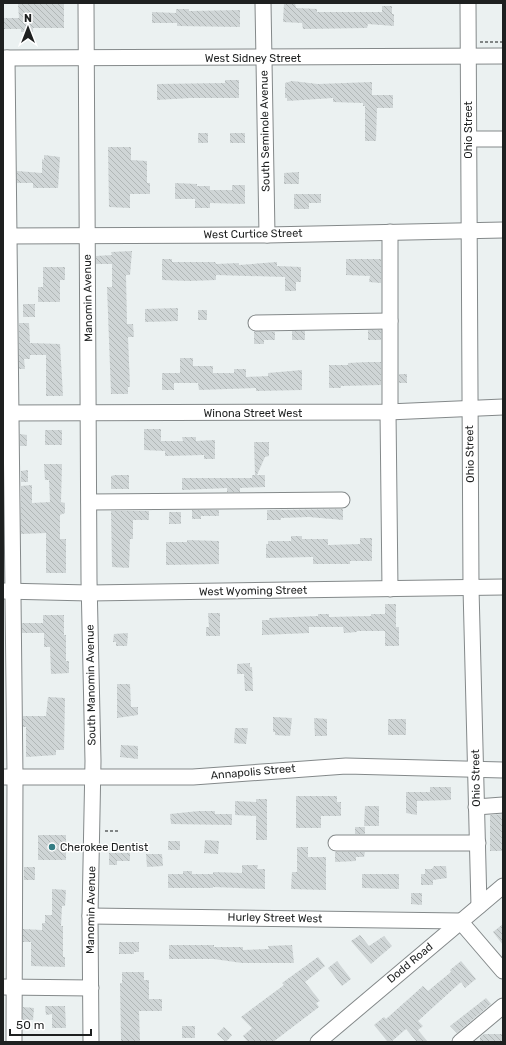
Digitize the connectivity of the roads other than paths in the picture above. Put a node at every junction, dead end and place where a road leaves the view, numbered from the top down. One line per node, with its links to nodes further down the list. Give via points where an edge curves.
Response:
1 (86, 3): 8 (street, Manomin Avenue)
2 (263, 3): 6 (street, South Seminole Avenue)
3 (468, 3): 4 (street, Ohio Street)
4 (473, 50): 5 (street, West Sidney Street); 6 (street, West Sidney Street); 10 (street, Ohio Street)
5 (503, 56)
6 (264, 57): 8 (street, West Sidney Street); 14 (street, South Seminole Avenue)
7 (5, 58): 8 (street, West Sidney Street); 15 (street)
8 (86, 59): 16 (street, Manomin Avenue)
9 (503, 138): 10 (street)
10 (469, 139): 11 (street, Ohio Street)
11 (468, 230): 12 (street, West Curtice Street); 13 (street, West Curtice Street); 20 (street, Ohio Street)
12 (503, 230)
13 (390, 232): 14 (street, West Curtice Street); 17 (street)
14 (267, 235): 16 (street, West Curtice Street)
15 (6, 236): 16 (street, West Curtice Street); 22 (street)
16 (87, 236): 23 (street, Manomin Avenue)
17 (390, 321): 18 (street); 21 (street)
18 (256, 323)
19 (503, 407): 20 (street, Winona Street West)
20 (470, 408): 21 (street, Winona Street West); 27 (street, Ohio Street)
21 (389, 412): 23 (street, Winona Street West); 28 (street)
22 (7, 413): 23 (street, Winona Street West); 29 (street)
23 (89, 414): 25 (street, Manomin Avenue)
24 (342, 500): 25 (street)
25 (89, 502): 30 (street, Manomin Avenue)
26 (503, 587): 27 (street, West Wyoming Street)
27 (471, 588): 28 (street, West Wyoming Street); 31 (street, Ohio Street)
28 (390, 589): 30 (street, West Wyoming Street)
29 (7, 591): 30 (street, West Wyoming Street); 33 (street)
30 (89, 592): 34 (street, South Manomin Avenue)
31 (476, 769): 32 (street, Annapolis Street); 34 (street, Annapolis Street, via 346,766 193,777); 36 (street, Ohio Street)
32 (503, 770)
33 (9, 777): 34 (street, Annapolis Street); 44 (street)
34 (93, 778): 41 (street, Manomin Avenue)
35 (503, 805): 36 (street)
36 (476, 807): 38 (street, Ohio Street)
37 (336, 843): 38 (street)
38 (478, 843): 40 (street, Ohio Street)
39 (503, 886): 40 (street, Dodd Road)
40 (479, 906): 42 (street, Dodd Road)
41 (90, 916): 42 (street, Hurley Street West); 45 (street, Manomin Avenue)
42 (460, 921): 43 (street); 49 (street, Dodd Road)
43 (503, 971)
44 (8, 987): 45 (street); 47 (street)
45 (90, 988): 48 (street, Manomin Avenue)
46 (503, 1006): 50 (street)
47 (14, 1042)
48 (91, 1042)
49 (318, 1042)
50 (460, 1042)

